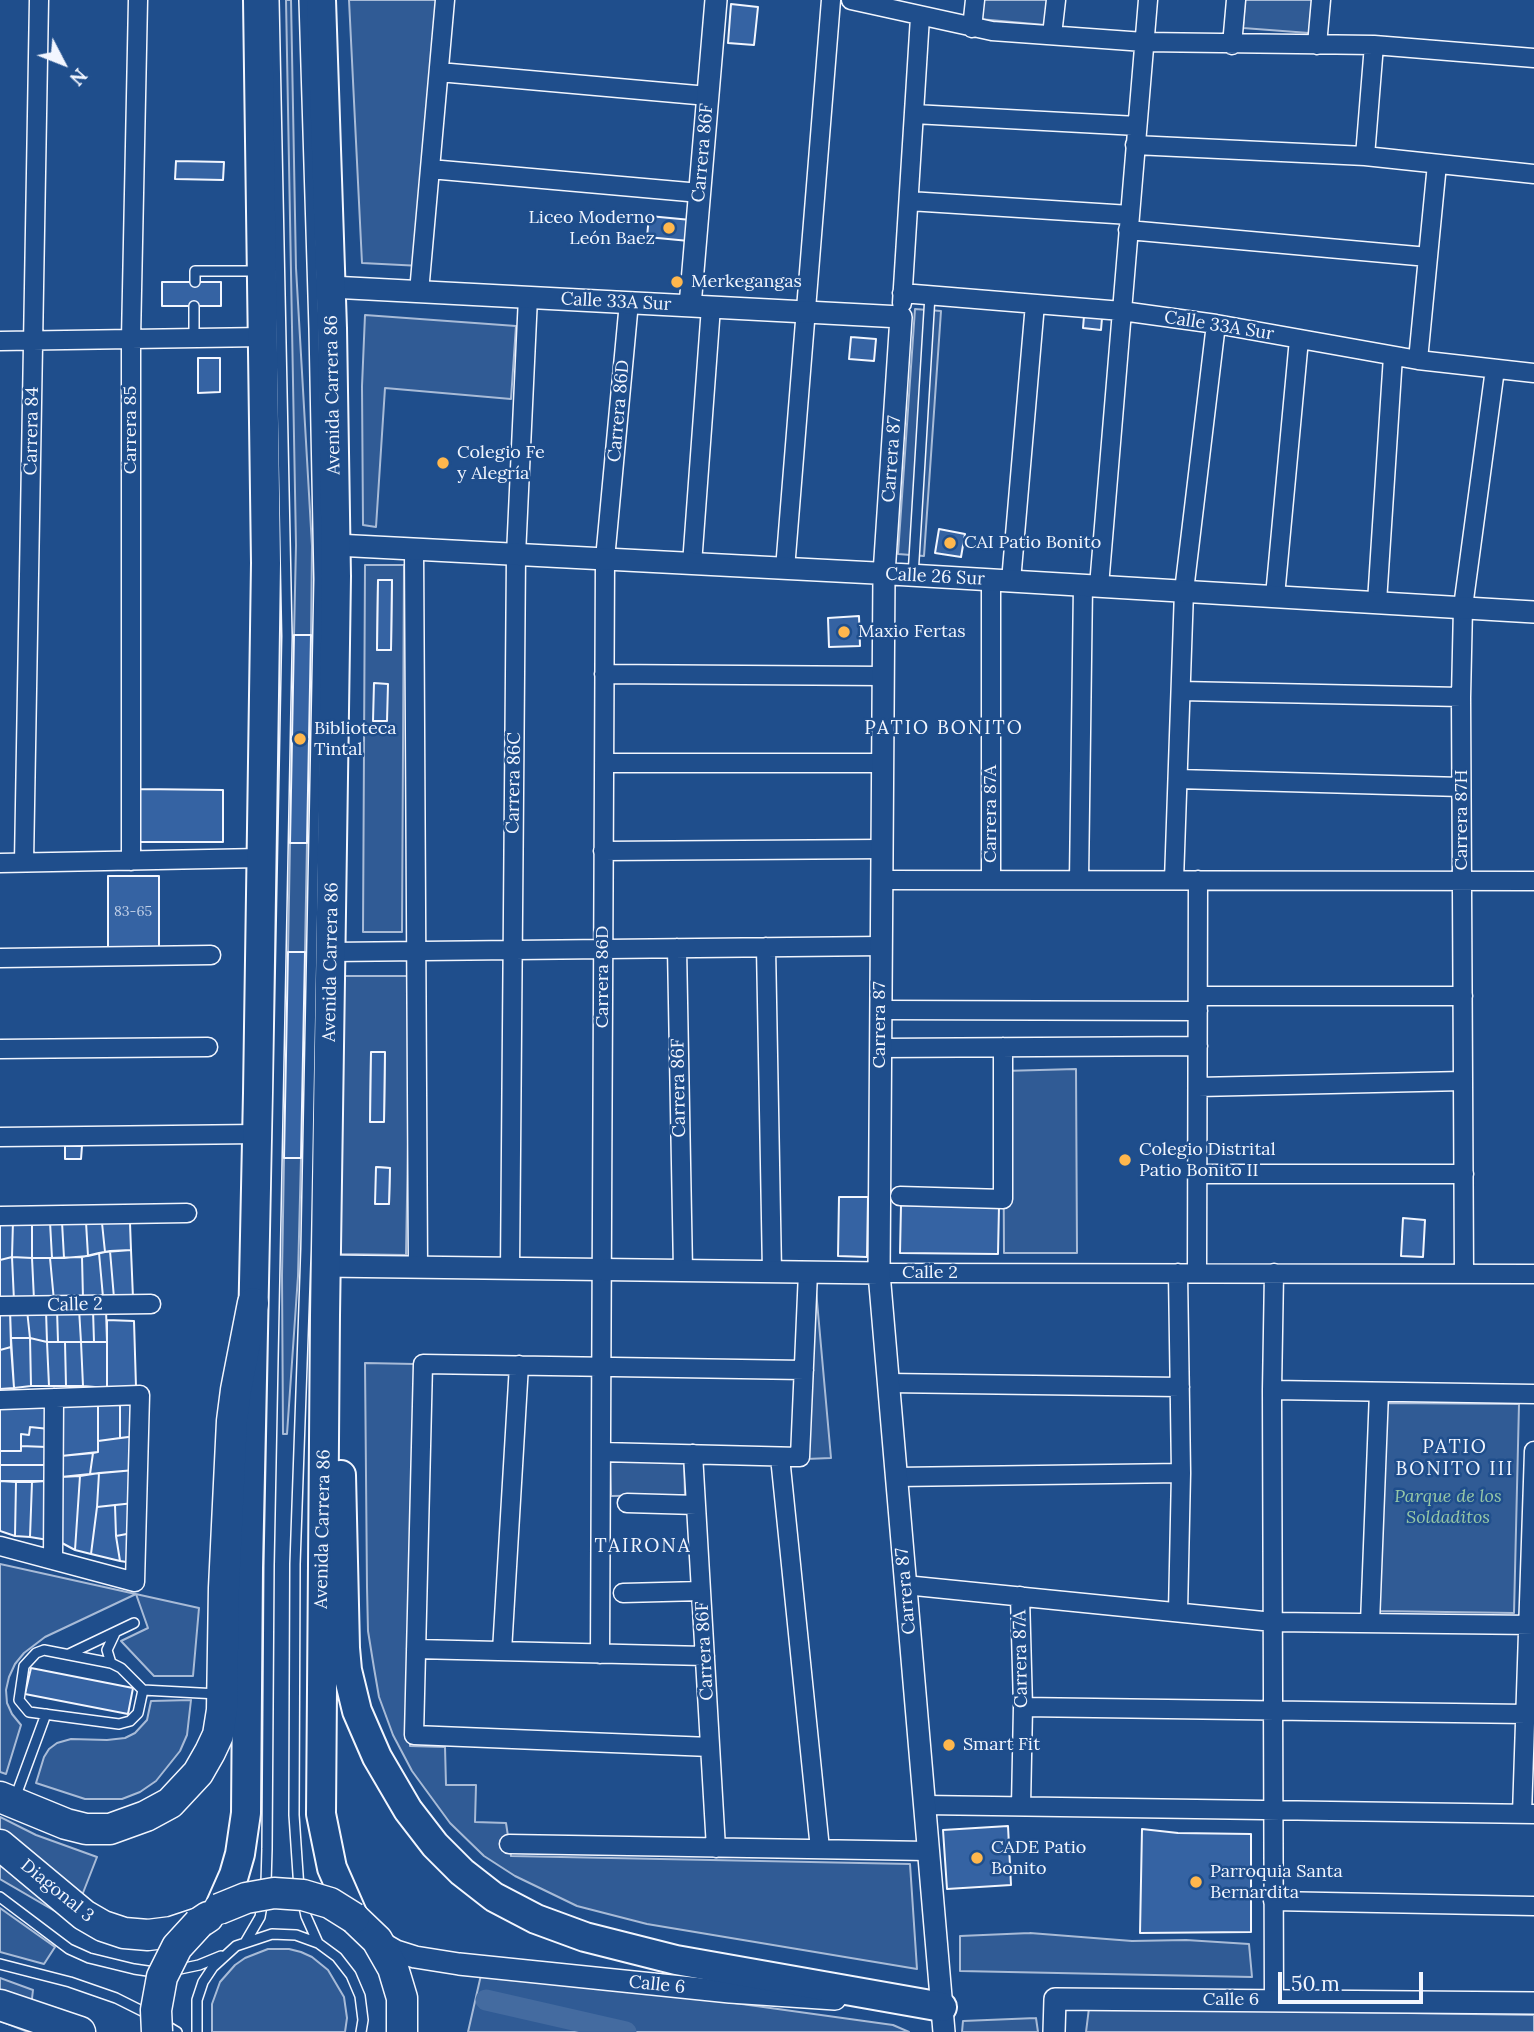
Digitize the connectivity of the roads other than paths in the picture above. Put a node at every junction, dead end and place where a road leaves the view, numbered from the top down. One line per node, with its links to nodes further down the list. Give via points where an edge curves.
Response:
1 (39, 0): 57 (street, Carrera 84)
2 (138, 0): 54 (street, Carrera 85)
3 (258, 0): 37 (main road)
4 (274, 0): 199 (lane, via 287,650 267,1849 260,1917)
5 (304, 0): 200 (lane, via 319,579 295,1564 294,1815 298,1883)
6 (321, 0): 39 (main road, Avenida Carrera 86)
7 (445, 0): 24 (street)
8 (716, 0): 25 (street, Carrera 86F)
9 (831, 0): 49 (street)
10 (851, 0): 16 (street)
11 (975, 0): 17 (street)
12 (1056, 0): 18 (street)
13 (1148, 0): 19 (street)
14 (1236, 0): 20 (street)
15 (1321, 0): 21 (street)
16 (920, 17): 17 (street); 26 (street, Carrera 87)
17 (972, 28): 18 (street)
18 (1052, 36): 19 (street)
19 (1144, 42): 20 (street); 27 (street)
20 (1232, 45): 21 (street)
21 (1317, 45): 22 (street)
22 (1374, 45): 23 (street); 29 (street)
23 (1534, 58)
24 (439, 72): 25 (street); 31 (street)
25 (708, 96): 33 (street, Carrera 86F)
26 (914, 114): 27 (street); 34 (street, Carrera 87)
27 (1137, 126): 28 (street)
28 (1136, 145): 29 (street); 35 (street)
29 (1365, 156): 30 (street)
30 (1437, 164): 32 (street); 36 (street)
31 (430, 169): 33 (street); 40 (street)
32 (1534, 174)
33 (700, 193): 47 (street, Carrera 86F)
34 (908, 201): 35 (street); 41 (street, Carrera 87)
35 (1129, 222): 36 (street); 48 (street)
36 (1428, 257): 59 (street)
37 (263, 272): 38 (lane, via 195,271); 52 (main road)
38 (195, 282)
39 (331, 287): 40 (street, Calle 33A Sur); 62 (main road, Avenida Carrera 86)
40 (418, 292): 43 (street, Calle 33A Sur)
41 (902, 293): 42 (street, Calle 33A Sur); 50 (street, Carrera 87)
42 (930, 295): 45 (street, Calle 33A Sur); 69 (lane)
43 (528, 297): 44 (street, Calle 33A Sur); 64 (street, Carrera 86C)
44 (629, 302): 47 (street, Calle 33A Sur); 65 (street, Carrera 86D)
45 (1035, 304): 48 (street, Calle 33A Sur); 70 (street, Carrera 87A)
46 (194, 306): 53 (lane)
47 (701, 306): 49 (street, Calle 33A Sur); 66 (street, Carrera 86F)
48 (1122, 311): 51 (street, Calle 33A Sur); 71 (street)
49 (806, 312): 50 (street, Calle 33A Sur); 67 (street)
50 (901, 317): 68 (street, Carrera 87)
51 (1216, 324): 55 (street, Calle 33A Sur); 72 (street)
52 (263, 337): 53 (street); 87 (main road, via 266,563)
53 (194, 338): 54 (street)
54 (131, 339): 57 (street); 88 (street, Carrera 85)
55 (1299, 339): 58 (street, Calle 33A Sur); 73 (street)
56 (0, 341): 57 (street)
57 (34, 341): 89 (street, Carrera 84)
58 (1392, 356): 59 (street, Calle 33A Sur); 74 (street)
59 (1418, 360): 60 (street, Calle 33A Sur)
60 (1495, 369): 61 (street, Calle 33A Sur); 75 (street, Carrera 87H)
61 (1534, 373)
62 (336, 545): 63 (street, Calle 26 Sur); 103 (main road, Avenida Carrera 86)
63 (414, 549): 64 (street, Calle 26 Sur); 104 (street)
64 (516, 555): 65 (street, Calle 26 Sur); 102 (street, Carrera 86C)
65 (605, 559): 66 (street, Calle 26 Sur); 77 (street, Carrera 86D)
66 (692, 564): 67 (street, Calle 26 Sur)
67 (785, 569): 68 (street, Calle 26 Sur)
68 (884, 574): 69 (street, Calle 26 Sur); 78 (street, Carrera 87)
69 (913, 576): 70 (street, Calle 26 Sur)
70 (1001, 581): 71 (street, Calle 26 Sur); 92 (street, Carrera 87A)
71 (1091, 586): 72 (street, Calle 26 Sur); 93 (street)
72 (1184, 591): 73 (street, Calle 26 Sur); 79 (street)
73 (1275, 596): 74 (street, Calle 26 Sur)
74 (1377, 602): 75 (street, Calle 26 Sur)
75 (1463, 607): 76 (street, Calle 26 Sur); 80 (street, Carrera 87H)
76 (1534, 612)
77 (604, 674): 78 (street); 81 (street, Carrera 86D)
78 (883, 676): 82 (street, Carrera 87)
79 (1181, 691): 80 (street); 83 (street)
80 (1461, 697): 84 (street, Carrera 87H)
81 (604, 763): 82 (street); 86 (street, Carrera 86D)
82 (882, 763): 85 (street, Carrera 87)
83 (1178, 779): 84 (street); 94 (street)
84 (1461, 787): 96 (street, Carrera 87H)
85 (882, 849): 86 (street); 91 (street, Carrera 87)
86 (603, 850): 101 (street, Carrera 86D)
87 (261, 858): 88 (street); 117 (main road)
88 (131, 861): 89 (street)
89 (24, 862): 90 (street)
90 (0, 863)
91 (881, 880): 92 (street); 98 (street, Carrera 87)
92 (991, 880): 93 (street)
93 (1079, 880): 94 (street)
94 (1174, 880): 95 (street)
95 (1198, 880): 96 (street); 108 (street)
96 (1462, 881): 97 (street); 107 (street, Carrera 87H)
97 (1534, 881)
98 (881, 946): 99 (street); 109 (street, Carrera 87)
99 (766, 947): 100 (street); 129 (street)
100 (677, 948): 101 (street); 128 (street, Carrera 86F)
101 (603, 949): 102 (street); 127 (street, Carrera 86D)
102 (513, 950): 104 (street); 126 (street, Carrera 86C)
103 (331, 951): 104 (street); 124 (main road, Avenida Carrera 86)
104 (416, 951): 125 (street)
105 (211, 955): 106 (street)
106 (0, 958)
107 (1463, 996): 108 (street); 115 (street, Carrera 87H)
108 (1198, 1004): 109 (street); 110 (street)
109 (881, 1010): 113 (street, Carrera 87)
110 (1198, 1046): 112 (street); 116 (street)
111 (208, 1047): 114 (street)
112 (1003, 1047): 113 (street); 121 (street, via 1003,1199)
113 (880, 1048): 131 (street, Carrera 87)
114 (0, 1049)
115 (1464, 1081): 116 (street); 120 (street, Carrera 87H)
116 (1198, 1087): 119 (street)
117 (257, 1134): 118 (street); 136 (main road)
118 (0, 1137)
119 (1198, 1174): 120 (street); 132 (street)
120 (1464, 1174): 134 (street, Carrera 87H)
121 (901, 1196)
122 (187, 1213): 123 (street)
123 (0, 1216)
124 (326, 1266): 125 (street, Calle 2); 139 (main road, Avenida Carrera 86)
125 (418, 1268): 126 (street, Calle 2)
126 (510, 1269): 127 (street, Calle 2)
127 (602, 1270): 128 (street, Calle 2); 141 (street, Carrera 86D)
128 (683, 1271): 129 (street, Calle 2)
129 (772, 1272): 130 (street, Calle 2)
130 (808, 1272): 131 (street, Calle 2); 142 (street)
131 (879, 1273): 132 (street, Calle 2); 143 (street, Carrera 87)
132 (1187, 1273): 133 (street, Calle 2); 144 (street)
133 (1274, 1273): 134 (street, Calle 2); 145 (street)
134 (1464, 1274): 135 (street, Calle 2)
135 (1534, 1274)
136 (253, 1303): 177 (highway, via 232,1421); 196 (main road, via 246,1813 234,1875)
137 (151, 1304): 138 (street, Calle 2)
138 (0, 1306)
139 (325, 1315): 197 (main road, Avenida Carrera 86, via 321,1814 332,1868); 206 (main road, via 342,1485 342,1605 352,1692 377,1757 435,1845 494,1897 585,1937)
140 (519, 1365): 141 (street); 170 (street, via 423,1364); 171 (street)
141 (601, 1367): 142 (street); 151 (street, Carrera 86D)
142 (804, 1370): 153 (street, via 800,1458)
143 (888, 1383): 144 (street); 155 (street, Carrera 87)
144 (1180, 1387): 154 (street)
145 (1272, 1390): 146 (street); 165 (street)
146 (1379, 1392): 147 (street); 167 (street)
147 (1534, 1394)
148 (54, 1398): 149 (street); 159 (street); 159 (street, via 140,1395 135,1582)
149 (0, 1400)
150 (1534, 1451): 168 (street)
151 (601, 1452): 152 (street); 173 (street, Carrera 86D)
152 (693, 1454): 153 (street); 157 (street, Carrera 86F)
153 (780, 1457): 191 (street)
154 (1181, 1474): 155 (street); 164 (street)
155 (896, 1477): 160 (street, Carrera 87)
156 (627, 1503): 157 (street)
157 (696, 1504): 161 (street, Carrera 86F)
158 (0, 1546): 159 (street)
159 (54, 1560)
160 (905, 1585): 163 (street); 184 (street, Carrera 87)
161 (701, 1591): 162 (street); 174 (street, Carrera 86F)
162 (623, 1593)
163 (1020, 1596): 164 (street); 178 (street, Carrera 87A)
164 (1178, 1612): 165 (street)
165 (1273, 1622): 167 (street); 179 (street)
166 (134, 1623): 169 (lane)
167 (1370, 1623): 168 (street)
168 (1531, 1625): 181 (street)
169 (120, 1629): 172 (lane); 175 (lane, via 107,1646)
170 (416, 1649): 171 (street); 182 (street, via 414,1735)
171 (502, 1651): 173 (street)
172 (69, 1654): 175 (lane); 180 (lane, via 44,1650 24,1666 19,1700 29,1712)
173 (600, 1654): 174 (street)
174 (705, 1656): 182 (street, Carrera 86F)
175 (111, 1663): 176 (lane)
176 (143, 1690): 177 (lane); 180 (lane, via 138,1713 125,1724)
177 (223, 1694): 183 (highway, via 218,1735 210,1752 181,1793 159,1810 110,1829 86,1829)
178 (1023, 1707): 179 (street); 185 (street, Carrera 87A)
179 (1273, 1710): 181 (street); 186 (street)
180 (46, 1714): 183 (lane)
181 (1526, 1714): 187 (street)
182 (710, 1748): 190 (street, Carrera 86F)
183 (7, 1800)
184 (925, 1805): 185 (street); 192 (street, Carrera 87)
185 (1021, 1806): 186 (street)
186 (1273, 1810): 187 (street); 194 (street)
187 (1528, 1814)
188 (509, 1844): 190 (street)
189 (0, 1845): 196 (highway, Diagonal 3, via 103,1926 149,1935 172,1932)
190 (716, 1847): 191 (street)
191 (820, 1849): 192 (street)
192 (928, 1851): 206 (street, Carrera 87)
193 (0, 1898): 201 (lane, via 69,1949 89,1958 161,1973)
194 (1273, 1901): 195 (street); 203 (street)
195 (1534, 1906)
196 (209, 1916): 197 (highway, Diagonal 3, bridge, via 246,1898 274,1893 330,1903); 208 (highway, bridge, via 177,1947 162,1977 156,2010)
197 (354, 1918): 198 (highway, Diagonal 3)
198 (377, 1940): 206 (street, Calle 6, via 415,1957 459,1964); 212 (highway, Diagonal 3, via 393,1968 402,1998)
199 (246, 1941): 200 (lane, via 272,1934 296,1935); 201 (lane)
200 (318, 1943): 211 (lane, via 337,1956 351,1975 360,1996)
201 (225, 1954): 210 (lane, via 197,2000)
202 (0, 1964): 209 (lane, via 116,1998)
203 (1274, 2000): 204 (street, Calle 6); 213 (street, Calle 6, via 1055,1999)
204 (1534, 2003)
205 (0, 2005): 207 (highway)
206 (943, 2019)
207 (80, 2032)
208 (158, 2032)
209 (177, 2032)
210 (197, 2032)
211 (360, 2032)
212 (402, 2032)
213 (1054, 2032)

